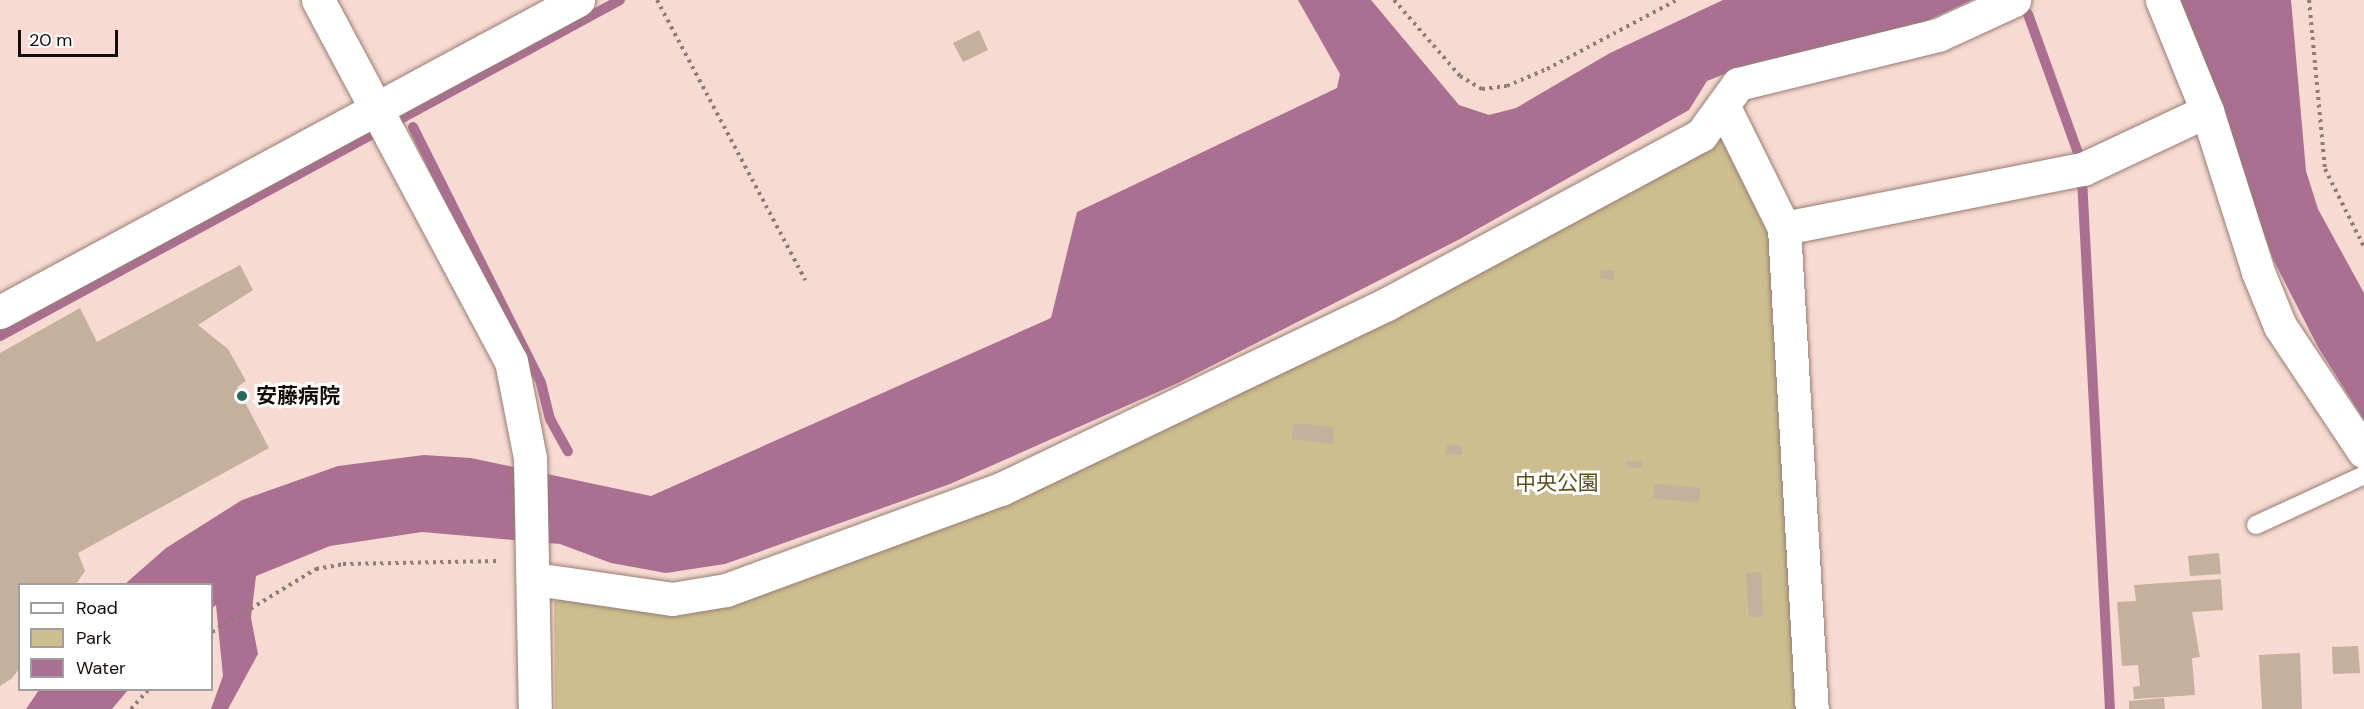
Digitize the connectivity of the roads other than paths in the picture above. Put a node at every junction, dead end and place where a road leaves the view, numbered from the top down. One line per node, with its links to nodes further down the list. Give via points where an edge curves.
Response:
1 (318, 0): 7 (street)
2 (578, 0): 7 (street)
3 (2014, 0): 5 (street, via 1938,35 1738,84)
4 (2162, 0): 6 (street)
5 (1723, 105): 8 (street); 13 (street, via 1701,135 1387,304 1001,489 726,590 672,599)
6 (2207, 111): 8 (street, via 2083,169); 10 (street, via 2258,272 2280,326)
7 (383, 123): 9 (street); 13 (street, via 511,361 530,458)
8 (1784, 228): 15 (street)
9 (0, 312)
10 (2364, 452)
11 (2364, 475): 12 (lane)
12 (2256, 525)
13 (535, 563): 14 (street)
14 (536, 709)
15 (1812, 709)

